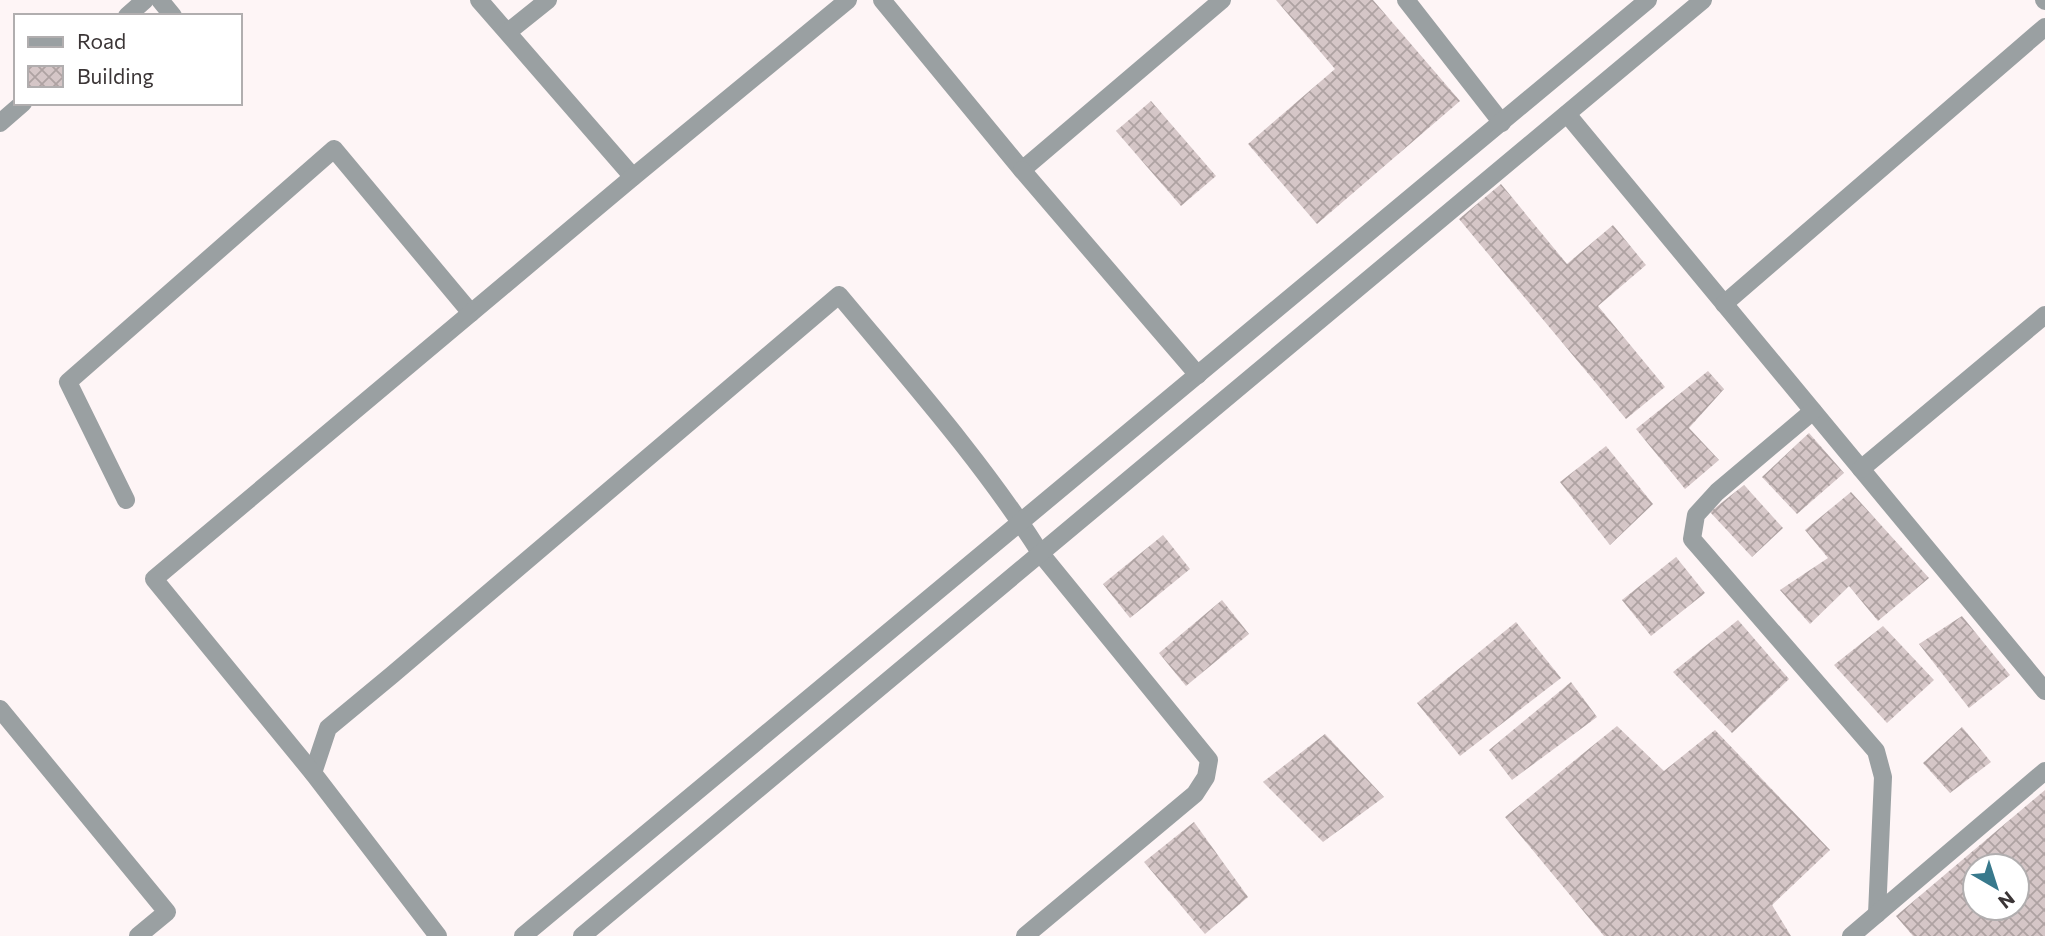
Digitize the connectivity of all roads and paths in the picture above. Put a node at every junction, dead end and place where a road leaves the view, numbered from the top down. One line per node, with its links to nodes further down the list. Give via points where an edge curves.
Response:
1 (145, 0): 11 (street)
2 (160, 0): 12 (street)
3 (479, 0): 14 (street)
4 (548, 0): 14 (street)
5 (848, 0): 20 (street)
6 (882, 0): 19 (street)
7 (1223, 0): 19 (street)
8 (1406, 0): 18 (street)
9 (1648, 0): 18 (street)
10 (1703, 0): 16 (street)
11 (129, 14)
12 (171, 14)
13 (2045, 27): 21 (street)
14 (508, 33): 20 (street)
15 (21, 105): 17 (street)
16 (1567, 114): 21 (street); 29 (street)
17 (0, 123)
18 (1502, 123): 24 (street)
19 (1022, 170): 24 (street)
20 (633, 177): 22 (street)
21 (1724, 304): 25 (street)
22 (471, 313): 27 (street, via 334,149 68,382); 33 (street, via 154,579)
23 (2044, 318): 26 (street)
24 (1198, 375): 28 (street)
25 (1813, 411): 26 (street); 34 (street, via 1717,492 1696,515 1692,540 1876,751 1883,777)
26 (1861, 469): 30 (street)
27 (126, 500)
28 (1021, 522): 29 (street); 33 (street, via 839,295 328,728); 38 (street)
29 (1041, 554): 35 (street); 40 (street, via 1209,760 1195,794)
30 (2045, 691)
31 (0, 709): 36 (street, via 167,912)
32 (2045, 771): 34 (street)
33 (313, 773): 37 (street)
34 (1877, 914): 41 (street)
35 (601, 930): 39 (street)
36 (138, 936)
37 (438, 936)
38 (523, 936)
39 (582, 936)
40 (1025, 936)
41 (1852, 936)

